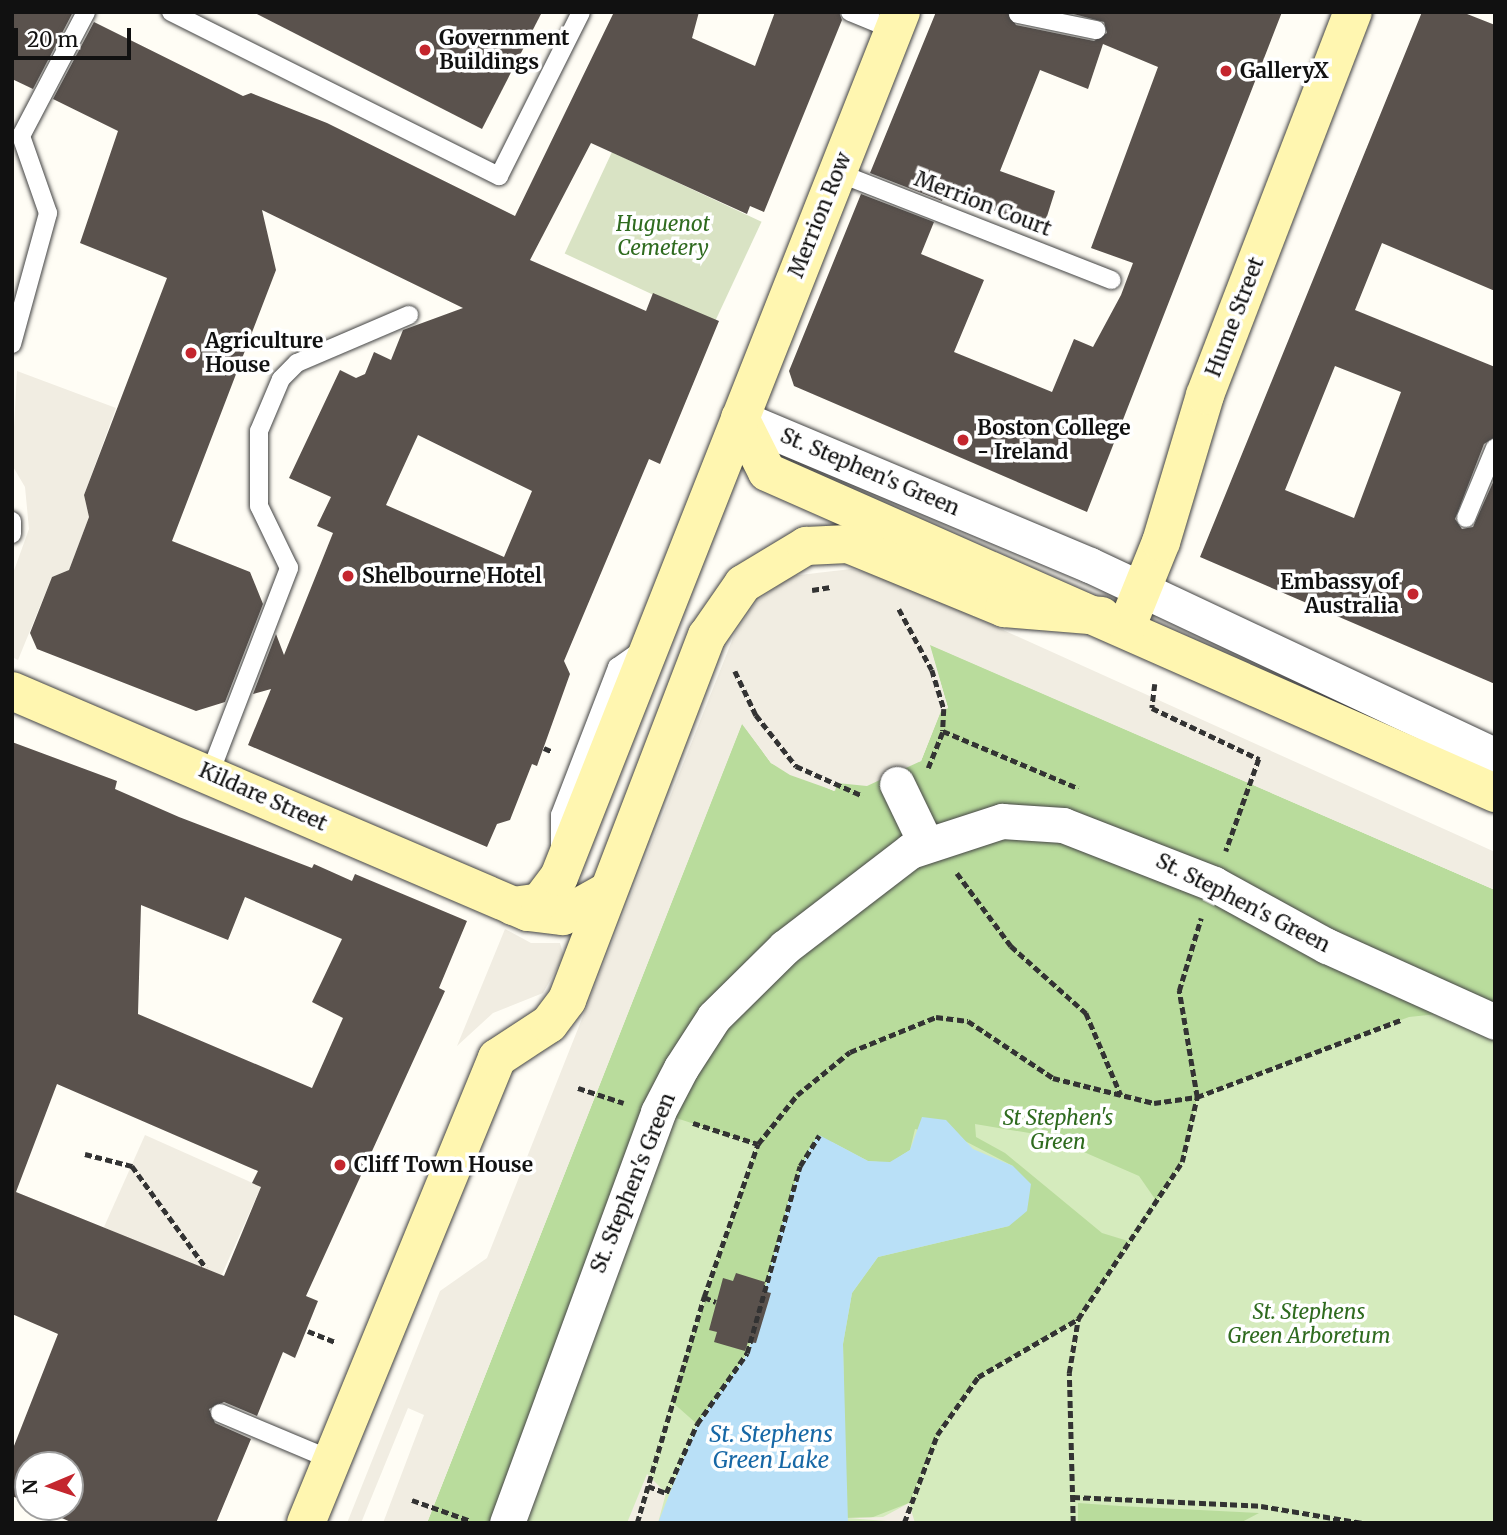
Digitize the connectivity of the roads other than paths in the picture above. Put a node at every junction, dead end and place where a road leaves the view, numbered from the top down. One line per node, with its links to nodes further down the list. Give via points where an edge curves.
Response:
1 (86, 12): 9 (lane)
2 (171, 12): 3 (lane, via 499,176)
3 (581, 12)
4 (849, 12): 7 (lane)
5 (1353, 12): 20 (main road, Hume Street, via 1205,395)
6 (1018, 14): 8 (lane)
7 (902, 22): 10 (main road, Merrion Row)
8 (1096, 30)
9 (17, 135): 13 (lane, via 48,213)
10 (836, 172): 11 (lane, Merrion Court, via 1044,260); 15 (main road, Merrion Row)
11 (1112, 281)
12 (409, 315): 24 (lane, via 296,363 281,379 259,431 258,506 289,568)
13 (16, 318): 14 (lane)
14 (12, 344)
15 (740, 418): 20 (street, St. Stephen's Green); 21 (main road, St. Stephen's Green, via 768,472); 29 (main road, via 559,877 540,902)
16 (1495, 447): 17 (lane)
17 (1466, 518)
18 (12, 521): 19 (lane)
19 (12, 534)
20 (1143, 591): 21 (main road, Hume Street); 23 (street, St. Stephen's Green)
21 (1115, 621): 26 (main road, St. Stephen's Green); 28 (main road, St. Stephen's Green, via 1004,608 848,544 806,546 778,559 743,583 707,636)
22 (12, 691): 24 (main road, Kildare Street)
23 (1495, 756)
24 (210, 773): 29 (main road, Kildare Street)
25 (897, 784): 27 (street)
26 (1495, 793)
27 (926, 844): 30 (street, St. Stephen's Green, via 1002,821 1063,825 1214,884 1327,946); 34 (street, St. Stephen's Green, via 877,873 785,947 713,1017 681,1068 657,1112)
28 (604, 893): 29 (main road, Kildare Street, via 564,916); 32 (main road, St. Stephen's Green, via 560,1013 497,1058)
29 (513, 906)
30 (1495, 1022)
31 (220, 1413): 32 (lane)
32 (332, 1460): 33 (main road, St. Stephen's Green)
33 (306, 1523)
34 (507, 1523)

